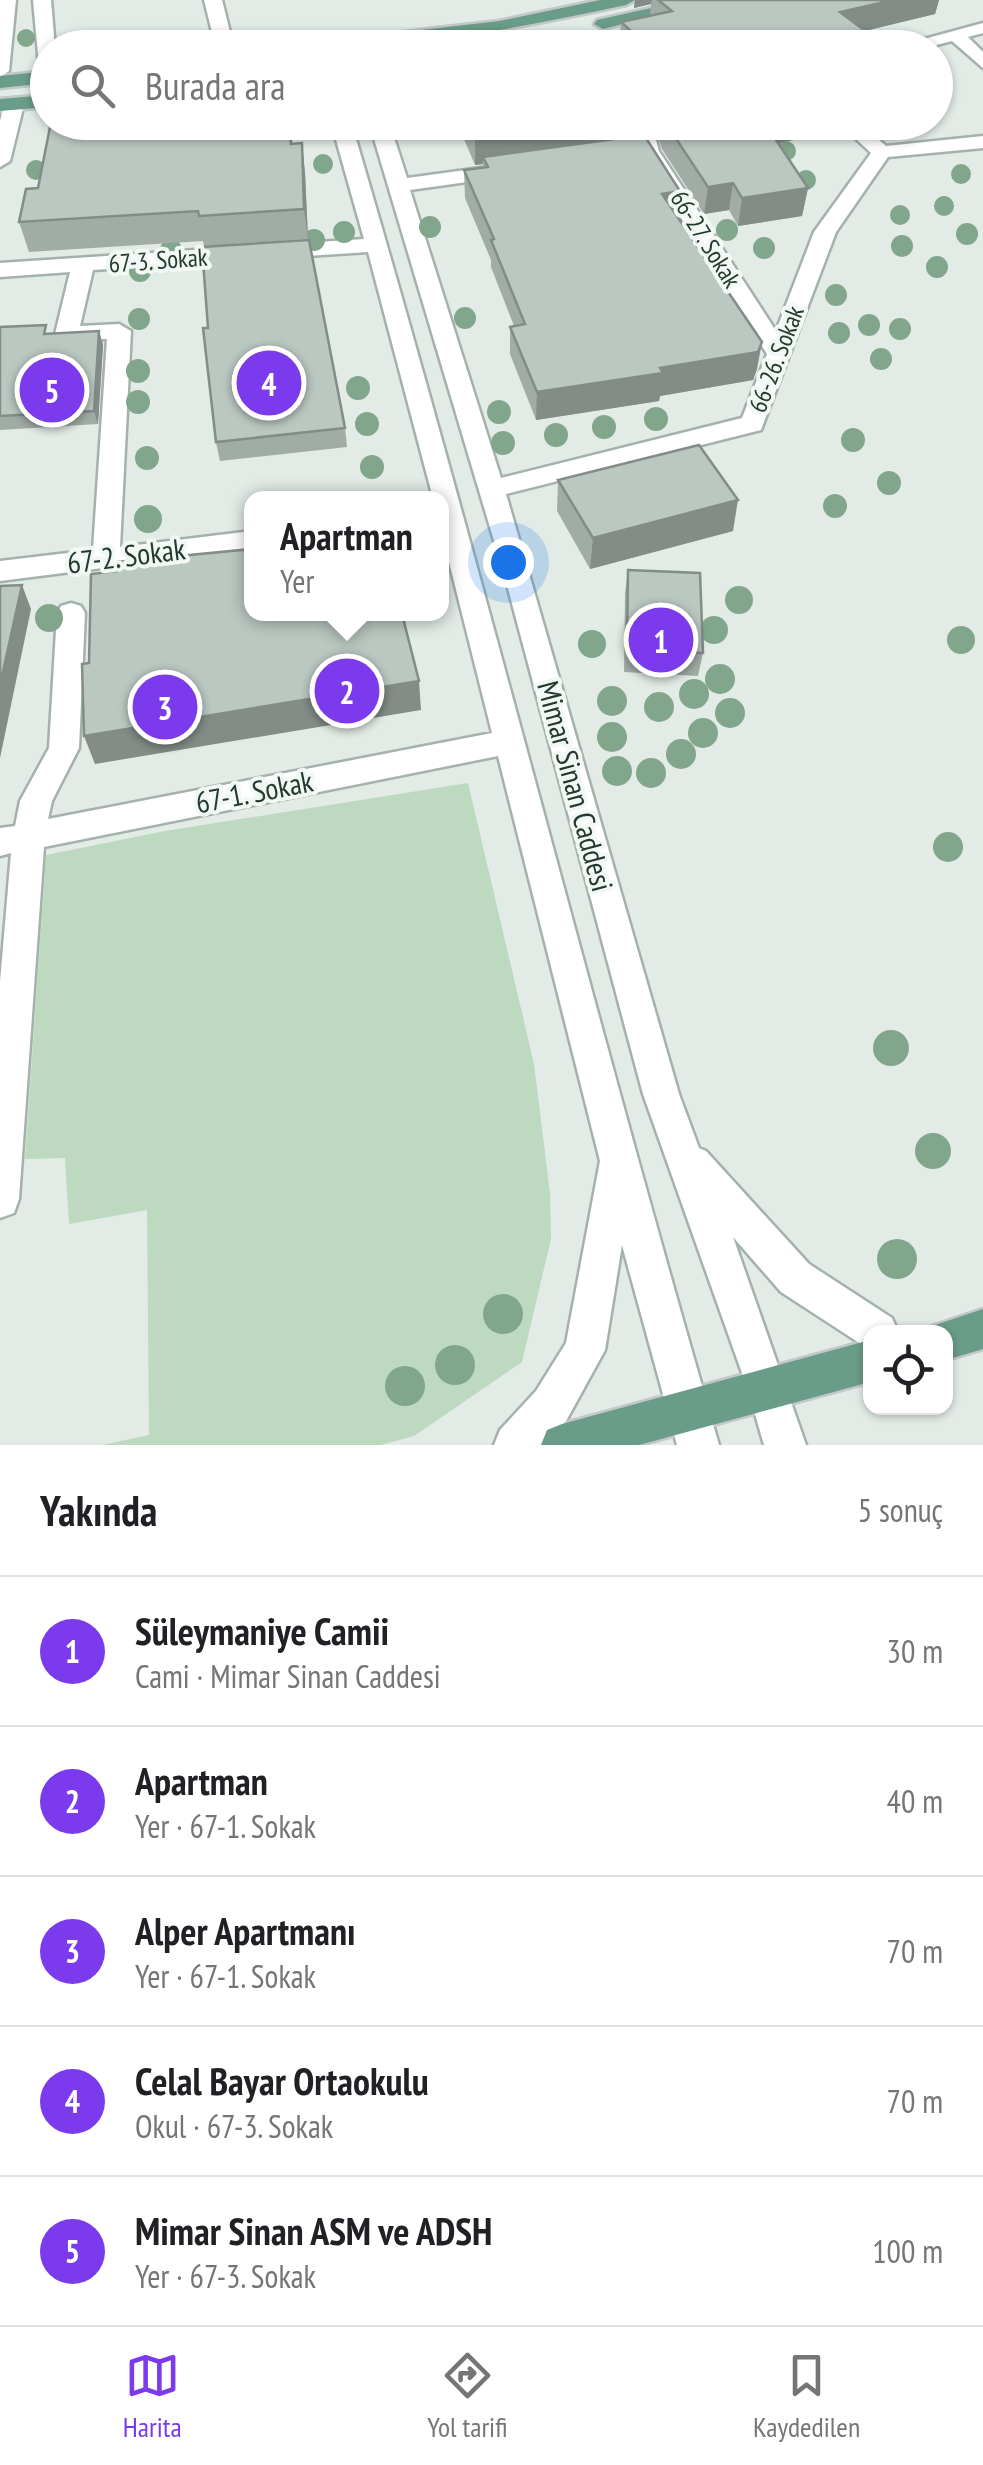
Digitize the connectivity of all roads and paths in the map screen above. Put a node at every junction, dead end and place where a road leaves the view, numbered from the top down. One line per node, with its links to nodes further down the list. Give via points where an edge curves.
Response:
1 (7, 0): 14 (street)
2 (42, 0): 8 (street)
3 (213, 0): 9 (street)
4 (710, 0): 7 (main road)
5 (612, 2): 10 (main road)
6 (983, 28): 11 (street)
7 (584, 29)
8 (45, 30)
9 (221, 30)
10 (472, 30)
11 (956, 35): 12 (street); 13 (street)
12 (953, 36)
13 (983, 62)
14 (0, 72)
15 (30, 80): 16 (main road)
16 (0, 82)
17 (7, 105): 24 (street)
18 (344, 140): 27 (street, Mimar Sinan Caddesi)
19 (385, 140): 26 (street, Mimar Sinan Caddesi)
20 (640, 140): 30 (street, 66-27. Sokak, via 640,152)
21 (868, 140): 23 (street)
22 (983, 142): 23 (street)
23 (882, 152): 30 (street, 66-26. Sokak, via 825,232)
24 (0, 161)
25 (532, 167): 26 (street)
26 (396, 186): 31 (street, Mimar Sinan Caddesi)
27 (376, 245): 28 (street, 67-3. Sokak); 32 (street, Mimar Sinan Caddesi)
28 (82, 265): 29 (street, 67-3. Sokak); 35 (street, via 68,334 119,331)
29 (0, 270)
30 (778, 353): 31 (street, 66-26. Sokak, via 752,424)
31 (492, 489): 40 (street, Mimar Sinan Caddesi)
32 (441, 491)
33 (449, 520): 38 (street, Mimar Sinan Caddesi)
34 (244, 541): 35 (street, 67-2. Sokak)
35 (106, 558): 36 (street, 67-2. Sokak)
36 (0, 570)
37 (72, 612): 39 (street, via 64,748)
38 (510, 742): 39 (street, 67-1. Sokak); 41 (street, Mimar Sinan Caddesi)
39 (15, 838): 42 (street)
40 (680, 1149): 43 (street, via 796,1278); 47 (street, Mimar Sinan Caddesi)
41 (618, 1158): 48 (street, Mimar Sinan Caddesi); 49 (street, via 586,1350 551,1406)
42 (0, 1200)
43 (867, 1325)
44 (983, 1329): 45 (main road)
45 (953, 1338)
46 (863, 1363): 47 (main road)
47 (769, 1390): 48 (main road); 51 (street, Mimar Sinan Caddesi)
48 (694, 1428): 50 (main road)
49 (515, 1445)
50 (562, 1445)
51 (785, 1445)

